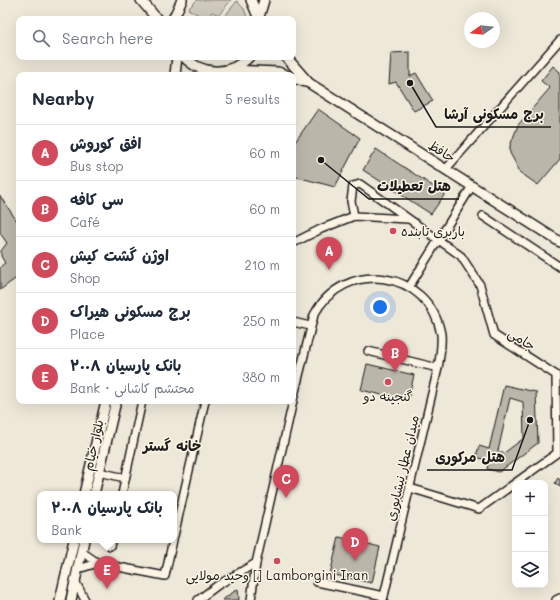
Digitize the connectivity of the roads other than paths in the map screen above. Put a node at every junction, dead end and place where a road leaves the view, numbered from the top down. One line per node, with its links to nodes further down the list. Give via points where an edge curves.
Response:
1 (141, 0): 5 (main road)
2 (182, 0): 6 (main road)
3 (251, 0): 7 (main road)
4 (264, 0): 8 (main road)
5 (154, 16)
6 (174, 16)
7 (258, 16)
8 (260, 16)
9 (560, 40): 19 (street)
10 (177, 60): 14 (main road)
11 (188, 60): 15 (main road, via 204,70)
12 (245, 60): 15 (main road)
13 (289, 60): 18 (main road)
14 (175, 72)
15 (223, 72): 16 (main road)
16 (278, 72)
17 (296, 79): 18 (main road)
18 (308, 83): 19 (main road, حافظ)
19 (446, 170): 20 (main road, حافظ)
20 (472, 186): 24 (street); 26 (main road, حافظ)
21 (354, 216): 23 (street, جامی); 23 (street, جامی, via 351,192 353,186 360,184); 25 (street, جامی)
22 (483, 216): 27 (street)
23 (407, 219): 24 (street, جامی)
24 (440, 240): 28 (street); 41 (street, جامی, via 461,256 480,285 494,335 556,375 557,453 479,509)
25 (296, 242)
26 (560, 242)
27 (560, 267)
28 (408, 287): 30 (street, میدان عطار نیشابوری, via 384,278 370,277 351,282 336,289 319,305); 32 (street, میدان عطار نیشابوری, via 427,305 437,324 441,335)
29 (296, 323): 30 (street)
30 (310, 326): 33 (street, میدان عطار نیشابوری)
31 (368, 351): 32 (street)
32 (438, 368): 41 (street, میدان عطار نیشابوری)
33 (296, 387)
34 (105, 404): 42 (main road, بلوار خیام)
35 (115, 404): 39 (main road, بلوار خیام)
36 (141, 404): 40 (street)
37 (204, 404): 45 (street)
38 (292, 404): 51 (street, میدان عطار نیشابوری)
39 (99, 472): 40 (street); 43 (main road, بلوار خیام)
40 (125, 478): 44 (street)
41 (410, 488): 55 (street, میدان عطار نیشابوری)
42 (85, 491)
43 (95, 491)
44 (123, 491)
45 (177, 523)
46 (73, 543): 57 (main road)
47 (84, 543): 49 (main road)
48 (172, 543): 50 (street, via 165,576)
49 (82, 552): 50 (street); 52 (main road)
50 (98, 563): 52 (street)
51 (256, 563): 60 (street); 61 (street, میدان عطار نیشابوری)
52 (78, 569): 53 (main road)
53 (75, 581): 58 (main road); 59 (street)
54 (317, 582): 55 (street)
55 (383, 598)
56 (560, 598): 62 (street)
57 (60, 600)
58 (71, 600)
59 (85, 600)
60 (198, 600)
61 (251, 600)
62 (556, 600)

